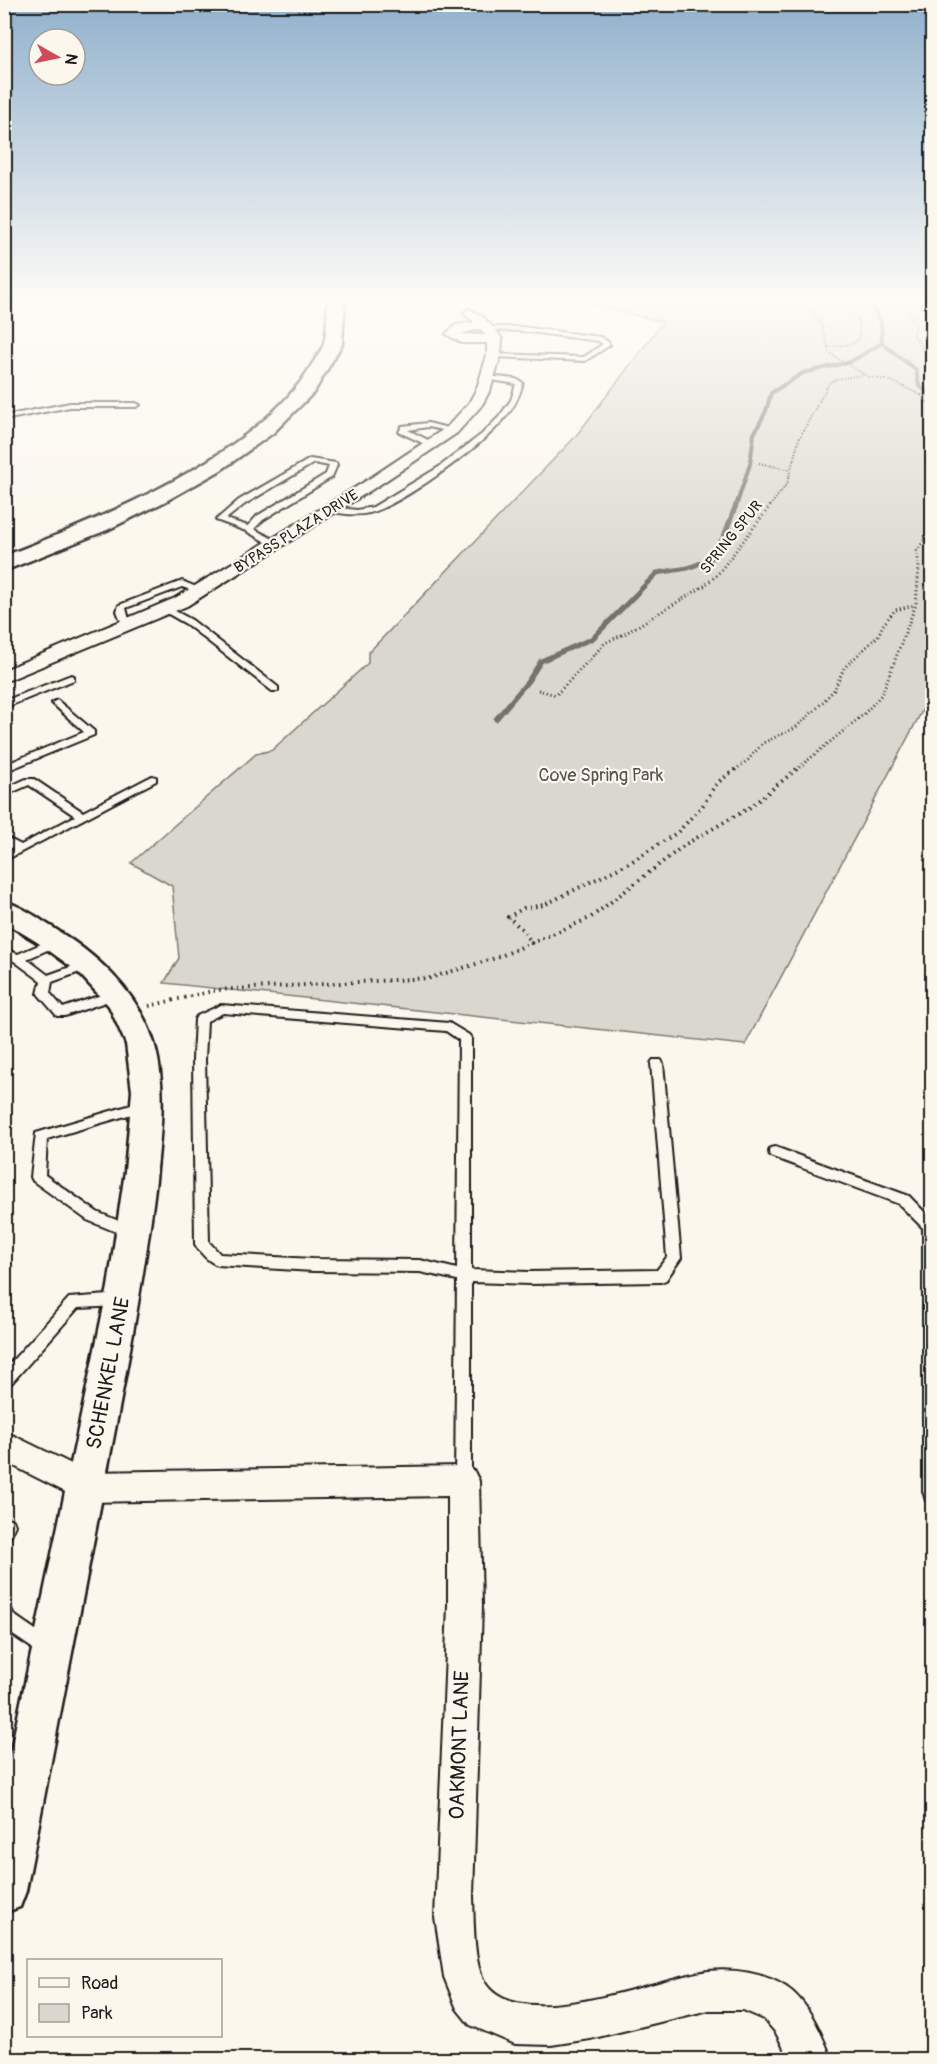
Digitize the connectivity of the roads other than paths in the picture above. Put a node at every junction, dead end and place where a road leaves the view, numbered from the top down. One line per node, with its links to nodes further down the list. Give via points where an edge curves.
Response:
1 (277, 393): 12 (highway, via 243,423 176,468 89,513)
2 (302, 393): 13 (highway, via 267,428 163,495 97,527)
3 (480, 393): 7 (street, BYPASS PLAZA DRIVE, via 475,405)
4 (516, 393): 9 (lane, via 511,407 492,430 383,506 369,513)
5 (136, 405): 6 (lane, via 70,405)
6 (4, 418)
7 (452, 430): 8 (street, BYPASS PLAZA DRIVE); 8 (lane, via 428,425 405,428 404,432)
8 (431, 445): 9 (street, BYPASS PLAZA DRIVE)
9 (331, 509): 11 (street, BYPASS PLAZA DRIVE)
10 (249, 529): 10 (lane, via 260,518 329,476 333,465 313,461 242,502 220,520); 11 (lane)
11 (276, 544): 14 (street, BYPASS PLAZA DRIVE)
12 (4, 546)
13 (4, 564)
14 (202, 591): 15 (street, BYPASS PLAZA DRIVE); 16 (lane, via 182,584 122,607)
15 (166, 609): 16 (street, BYPASS PLAZA DRIVE); 19 (lane, via 189,622)
16 (127, 627): 17 (street, BYPASS PLAZA DRIVE)
17 (4, 677)
18 (71, 678): 21 (lane)
19 (275, 689)
20 (57, 703): 22 (lane, via 91,733)
21 (4, 705)
22 (4, 769)
23 (152, 779): 25 (lane)
24 (4, 793): 25 (lane, via 30,781)
25 (83, 816): 27 (lane)
26 (4, 838): 27 (lane)
27 (21, 849): 28 (lane)
28 (4, 858)
29 (7, 914): 30 (street, SCHENKEL LANE)
30 (57, 941): 32 (lane); 33 (street, SCHENKEL LANE)
31 (4, 953): 32 (lane)
32 (18, 958): 34 (lane)
33 (87, 965): 34 (lane); 35 (street, SCHENKEL LANE)
34 (47, 980): 35 (lane, via 44,994 61,1013)
35 (121, 1003): 37 (street, SCHENKEL LANE, via 141,1045)
36 (657, 1063): 41 (lane, via 674,1258 661,1276)
37 (147, 1106): 40 (street, SCHENKEL LANE); 40 (lane, via 41,1136 38,1177 92,1216)
38 (775, 1152): 39 (lane, via 904,1200)
39 (931, 1226): 47 (lane)
40 (133, 1233): 42 (street, SCHENKEL LANE)
41 (464, 1276): 41 (lane, via 465,1038 449,1027 221,1008 201,1019 202,1244 217,1259 420,1266); 45 (lane)
42 (123, 1300): 43 (lane, via 74,1302); 46 (street, SCHENKEL LANE)
43 (4, 1381)
44 (4, 1445): 46 (street)
45 (462, 1480): 46 (street); 53 (street, OAKMONT LANE, via 466,1546 456,1918 463,1979 472,1999 500,2019 542,2027 589,2022 692,1995 729,1989 752,1991 772,2001 789,2018)
46 (85, 1487): 51 (street, SCHENKEL LANE)
47 (933, 1496)
48 (4, 1524): 49 (lane)
49 (4, 1533)
50 (4, 1613): 51 (lane, via 8,1621)
51 (52, 1651): 52 (street, SCHENKEL LANE)
52 (4, 1891)
53 (812, 2060)

